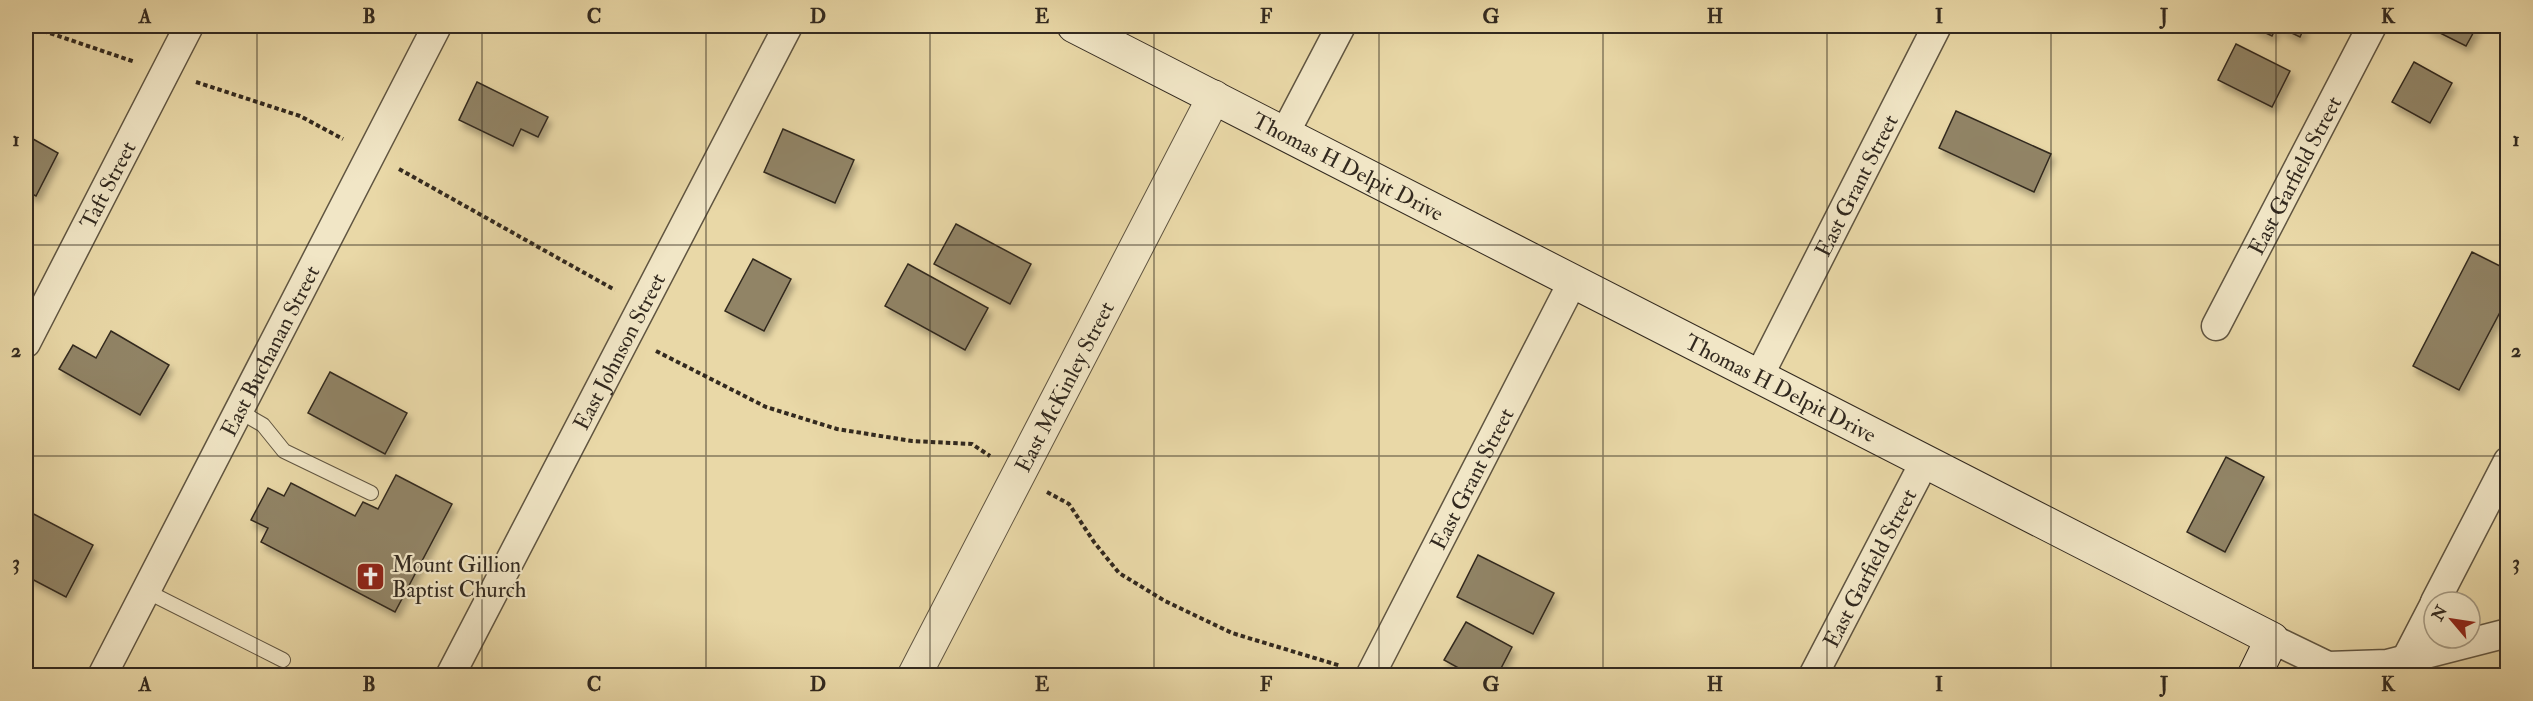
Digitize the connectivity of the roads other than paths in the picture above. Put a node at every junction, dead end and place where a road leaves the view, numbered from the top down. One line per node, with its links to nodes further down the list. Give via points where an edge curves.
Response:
1 (189, 26): 12 (street, Taft Street)
2 (437, 26): 14 (street, East Buchanan Street)
3 (788, 26): 27 (street, East Johnson Street)
4 (1074, 26): 8 (main road, Thomas H Delpit Drive)
5 (1341, 26): 9 (street)
6 (1937, 26): 13 (street, East Grant Street)
7 (2372, 26): 11 (street, East Garfield Street)
8 (1214, 97): 9 (main road, Thomas H Delpit Drive); 28 (main road, East McKinley Street)
9 (1285, 133): 10 (main road, Thomas H Delpit Drive)
10 (1573, 281): 13 (main road, Thomas H Delpit Drive); 25 (street, East Grant Street)
11 (2216, 326)
12 (26, 343)
13 (1759, 376): 15 (main road, Thomas H Delpit Drive)
14 (239, 411): 17 (lane, via 263,425 284,451); 19 (street, East Buchanan Street)
15 (1925, 461): 22 (main road, Thomas H Delpit Drive); 29 (street, East Garfield Street)
16 (2508, 461): 18 (street)
17 (371, 493)
18 (2442, 590)
19 (146, 591): 24 (lane); 26 (street, East Buchanan Street)
20 (2422, 628): 23 (street)
21 (2504, 634): 23 (street, Thomas H Delpit Drive)
22 (2272, 639): 23 (street, Thomas H Delpit Drive, via 2328,666 2387,664); 30 (main road)
23 (2406, 659)
24 (283, 660)
25 (1370, 674)
26 (102, 675)
27 (450, 675)
28 (914, 675)
29 (1813, 675)
30 (2254, 675)

